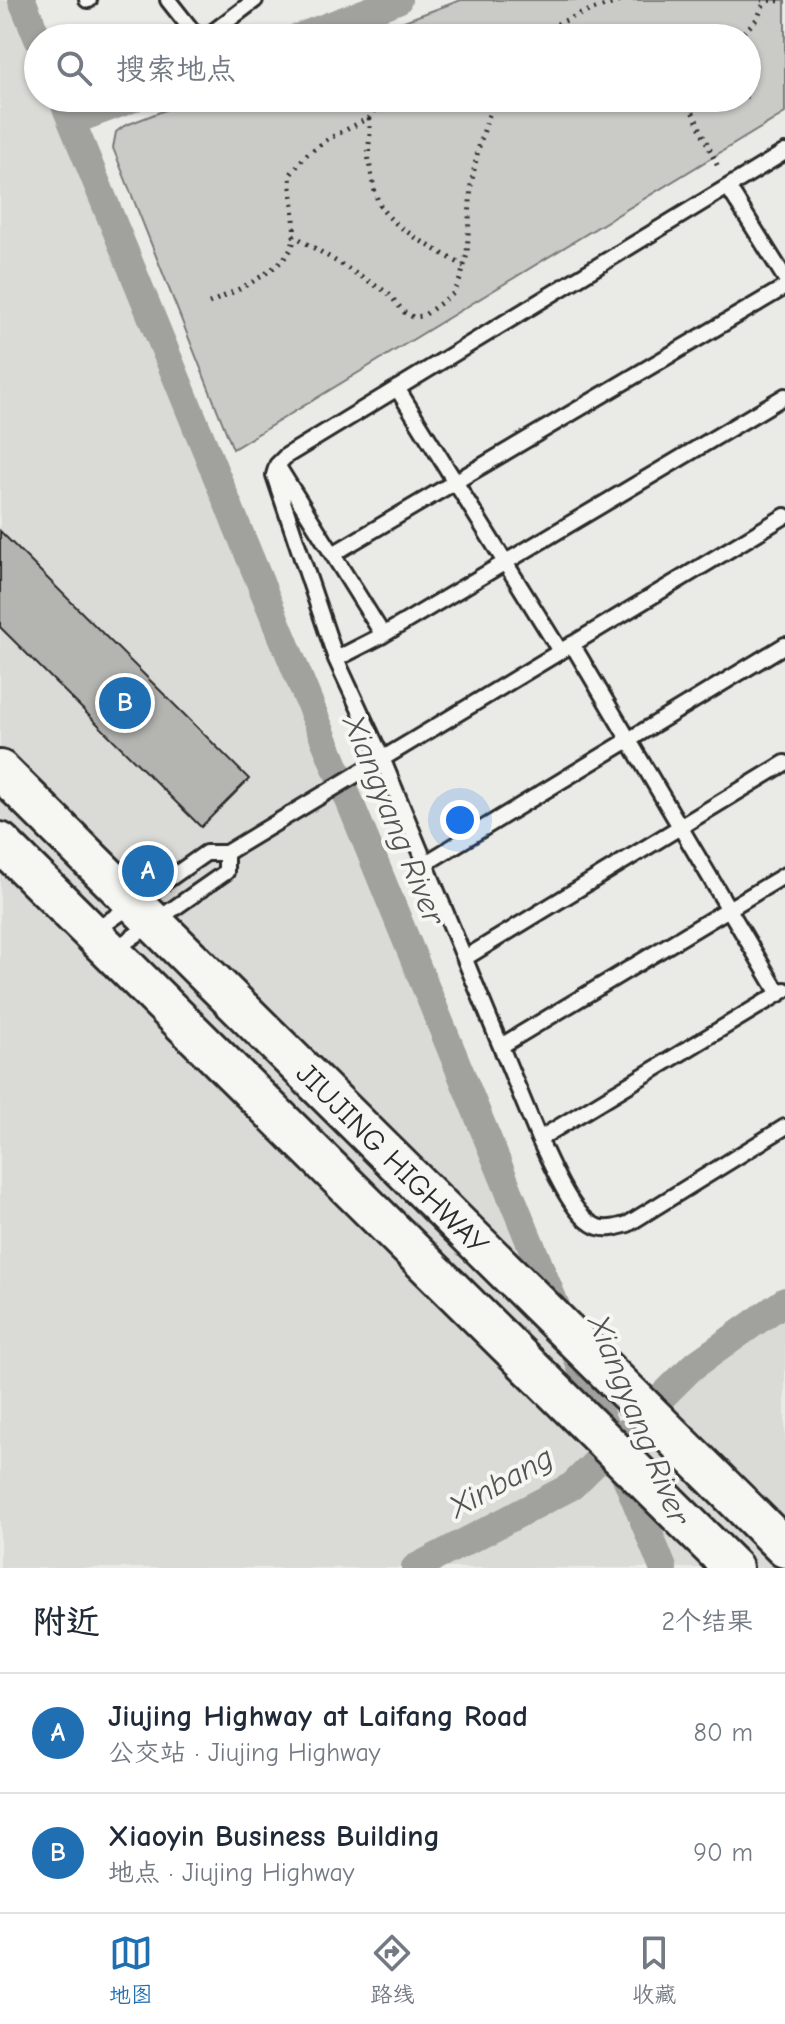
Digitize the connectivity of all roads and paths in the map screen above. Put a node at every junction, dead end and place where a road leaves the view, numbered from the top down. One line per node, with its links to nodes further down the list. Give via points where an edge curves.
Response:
1 (168, 0): 6 (lane)
2 (255, 0): 7 (lane)
3 (624, 0): 8 (path)
4 (763, 1): 5 (path); 9 (path)
5 (785, 1)
6 (187, 24)
7 (223, 24)
8 (559, 24)
9 (752, 24)
10 (374, 112): 13 (path)
11 (490, 112): 17 (path, via 471,185)
12 (693, 112): 15 (path)
13 (369, 118): 16 (path, via 306,155 290,175); 17 (path, via 369,157 382,208)
14 (785, 152): 15 (lane)
15 (728, 187): 18 (lane); 21 (lane)
16 (293, 235): 17 (path, via 388,293 413,317 423,316 454,293); 20 (path, via 291,249 274,266)
17 (464, 266)
18 (785, 278)
19 (785, 287): 24 (lane)
20 (209, 303)
21 (397, 388): 23 (lane); 24 (lane)
22 (785, 396): 27 (lane)
23 (277, 465): 26 (lane); 31 (lane, via 276,486)
24 (455, 482): 26 (lane); 27 (lane)
25 (785, 516): 30 (lane)
26 (333, 554): 28 (lane)
27 (505, 563): 28 (lane); 30 (lane)
28 (383, 635): 31 (lane)
29 (785, 645): 32 (lane)
30 (566, 648): 32 (lane); 33 (lane)
31 (336, 659): 33 (lane)
32 (628, 740): 36 (lane); 39 (lane)
33 (382, 758): 38 (lane); 39 (lane)
34 (785, 763): 36 (lane)
35 (0, 770): 42 (main road, JIUJING HIGHWAY)
36 (680, 827): 41 (lane); 44 (lane)
37 (0, 842): 43 (main road, JIUJING HIGHWAY)
38 (226, 853): 42 (lane, via 206,853); 42 (lane, via 226,872)
39 (426, 863): 44 (lane)
40 (785, 875): 41 (lane)
41 (728, 909): 45 (lane); 46 (lane)
42 (144, 913): 43 (lane); 43 (lane); 49 (main road, JIUJING HIGHWAY)
43 (102, 942): 50 (main road, JIUJING HIGHWAY)
44 (465, 958): 46 (lane)
45 (782, 992): 48 (lane)
46 (501, 1046): 48 (lane)
47 (785, 1127): 48 (lane, via 628,1224 612,1228 585,1219)
48 (539, 1139)
49 (785, 1548)
50 (730, 1565)

